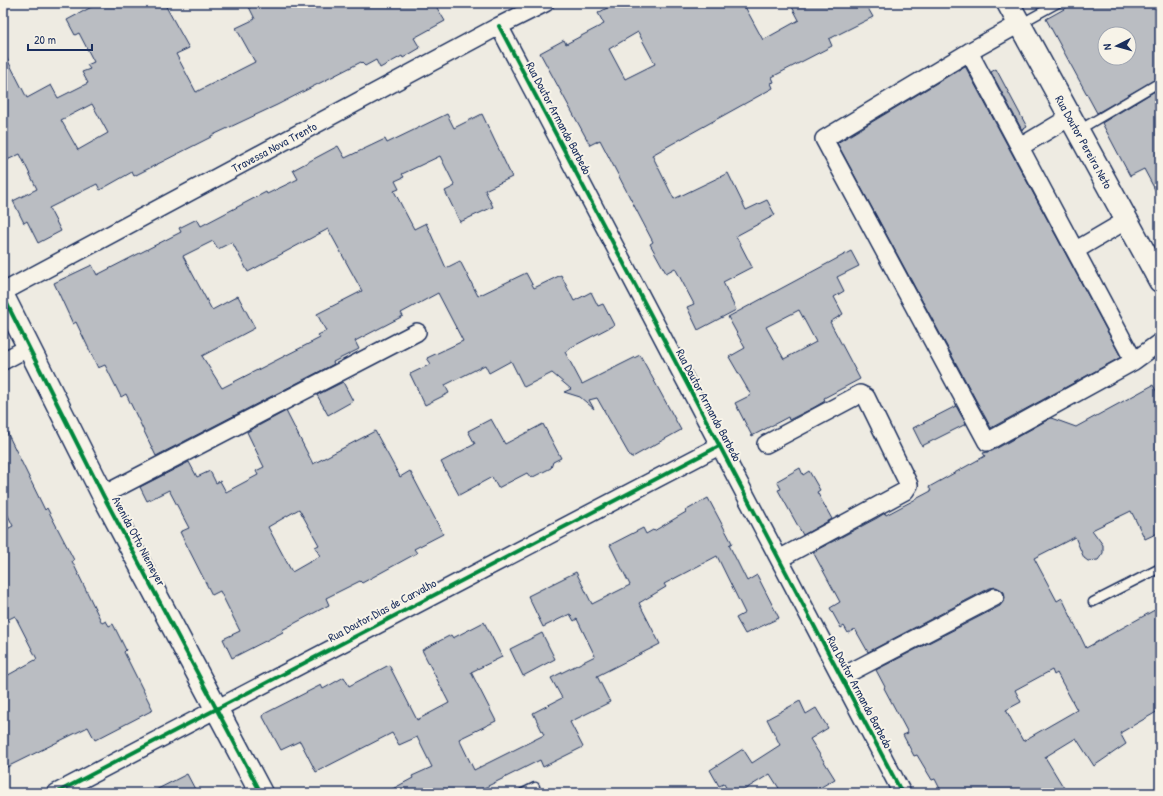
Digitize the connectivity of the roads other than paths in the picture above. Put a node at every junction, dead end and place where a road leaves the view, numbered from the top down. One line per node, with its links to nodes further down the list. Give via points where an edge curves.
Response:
1 (545, 3): 5 (street, Travessa Nova Trento)
2 (1008, 3): 4 (main road, Rua Doutor Pereira Neto)
3 (1058, 3): 4 (lane)
4 (1019, 24): 6 (street); 8 (main road, Rua Doutor Pereira Neto)
5 (500, 26): 13 (street, Travessa Nova Trento); 21 (street, Rua Doutor Armando Barbedo)
6 (969, 52): 9 (street); 19 (street, via 824,139 987,442)
7 (1160, 82): 8 (lane)
8 (1074, 124): 9 (street); 10 (main road, Rua Doutor Pereira Neto)
9 (1020, 147): 11 (street)
10 (1127, 220): 11 (street); 12 (main road, Rua Doutor Pereira Neto)
11 (1076, 250): 19 (street)
12 (1160, 281)
13 (3, 292)
14 (3, 296): 17 (main road, Avenida Otto Niemeyer)
15 (417, 332): 22 (street)
16 (1160, 342): 19 (street)
17 (29, 347): 18 (street); 22 (main road, Avenida Otto Niemeyer)
18 (3, 361)
19 (1134, 361)
20 (766, 444): 23 (street, via 860,394 866,397 909,485 905,491)
21 (719, 446): 23 (street, Rua Doutor Armando Barbedo); 28 (street, Rua Doutor Dias de Carvalho)
22 (103, 495): 28 (main road, Avenida Otto Niemeyer)
23 (779, 559): 27 (street, Rua Doutor Armando Barbedo)
24 (1160, 568): 26 (lane)
25 (995, 597): 27 (street)
26 (1093, 602)
27 (841, 677): 33 (street, Rua Doutor Armando Barbedo)
28 (217, 708): 30 (street, Rua Doutor Dias de Carvalho); 31 (main road, Avenida Otto Niemeyer)
29 (535, 787): 32 (lane)
30 (56, 793)
31 (261, 793)
32 (523, 793)
33 (902, 793)

